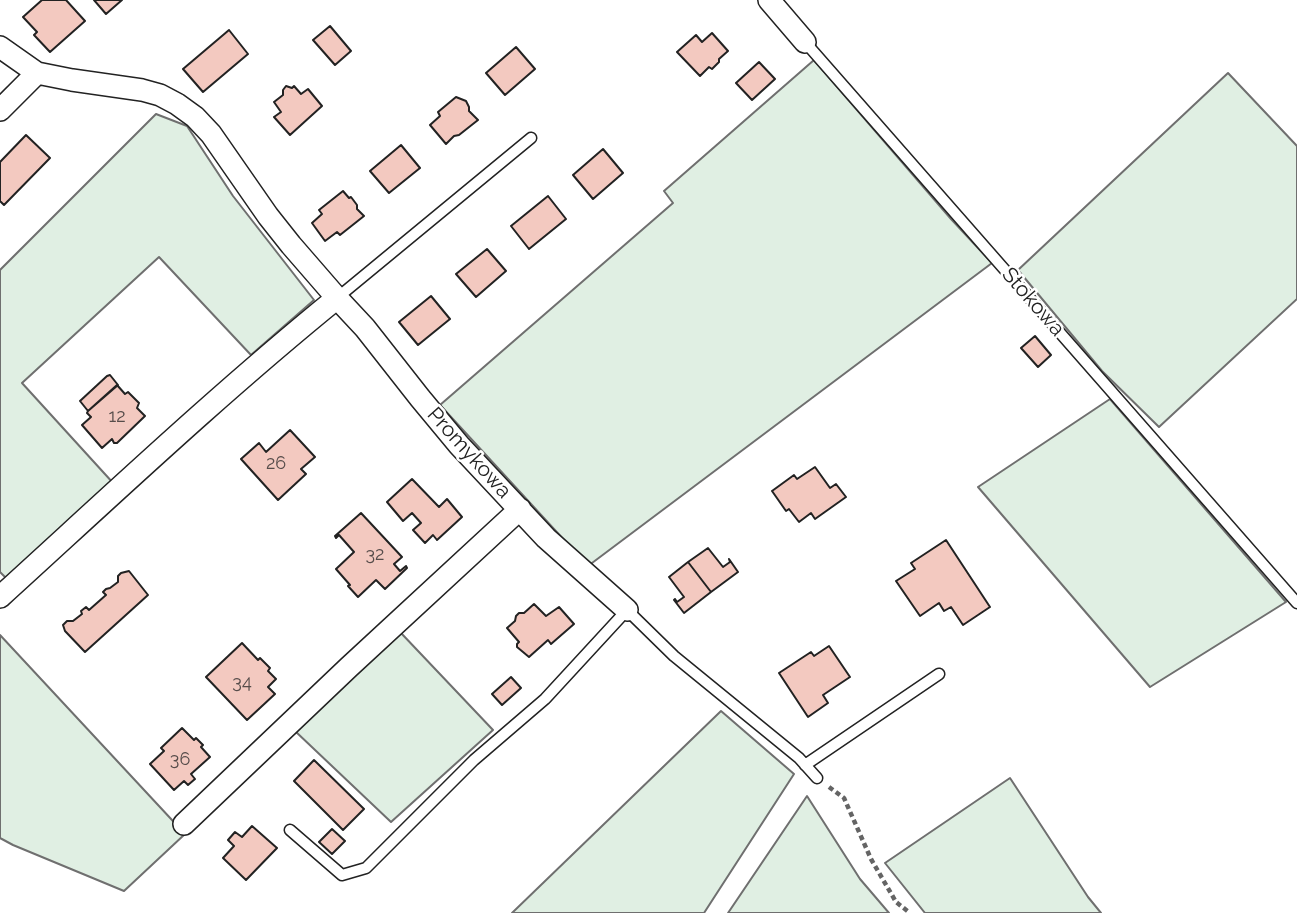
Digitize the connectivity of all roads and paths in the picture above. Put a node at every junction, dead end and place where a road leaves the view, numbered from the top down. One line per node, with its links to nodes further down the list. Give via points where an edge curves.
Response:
1 (769, 0): 2 (street, Stokowa)
2 (805, 42): 10 (lane, Stokowa)
3 (0, 47): 4 (street, Promykowa)
4 (37, 73): 5 (street); 7 (street, Promykowa, via 151,92 195,117 268,216)
5 (0, 110)
6 (531, 138): 7 (lane)
7 (337, 298): 8 (street, Promykowa, via 459,445); 9 (street, via 197,416)
8 (520, 509): 11 (street, Promykowa); 15 (street)
9 (0, 597)
10 (1297, 603)
11 (627, 610): 13 (lane, Promykowa, via 674,656); 16 (lane, via 545,699 474,760 366,868 342,875)
12 (939, 674): 13 (lane)
13 (805, 765): 14 (lane, Promykowa)
14 (817, 778): 17 (path, via 844,798 895,902)
15 (184, 824)
16 (290, 830)
17 (910, 913)

